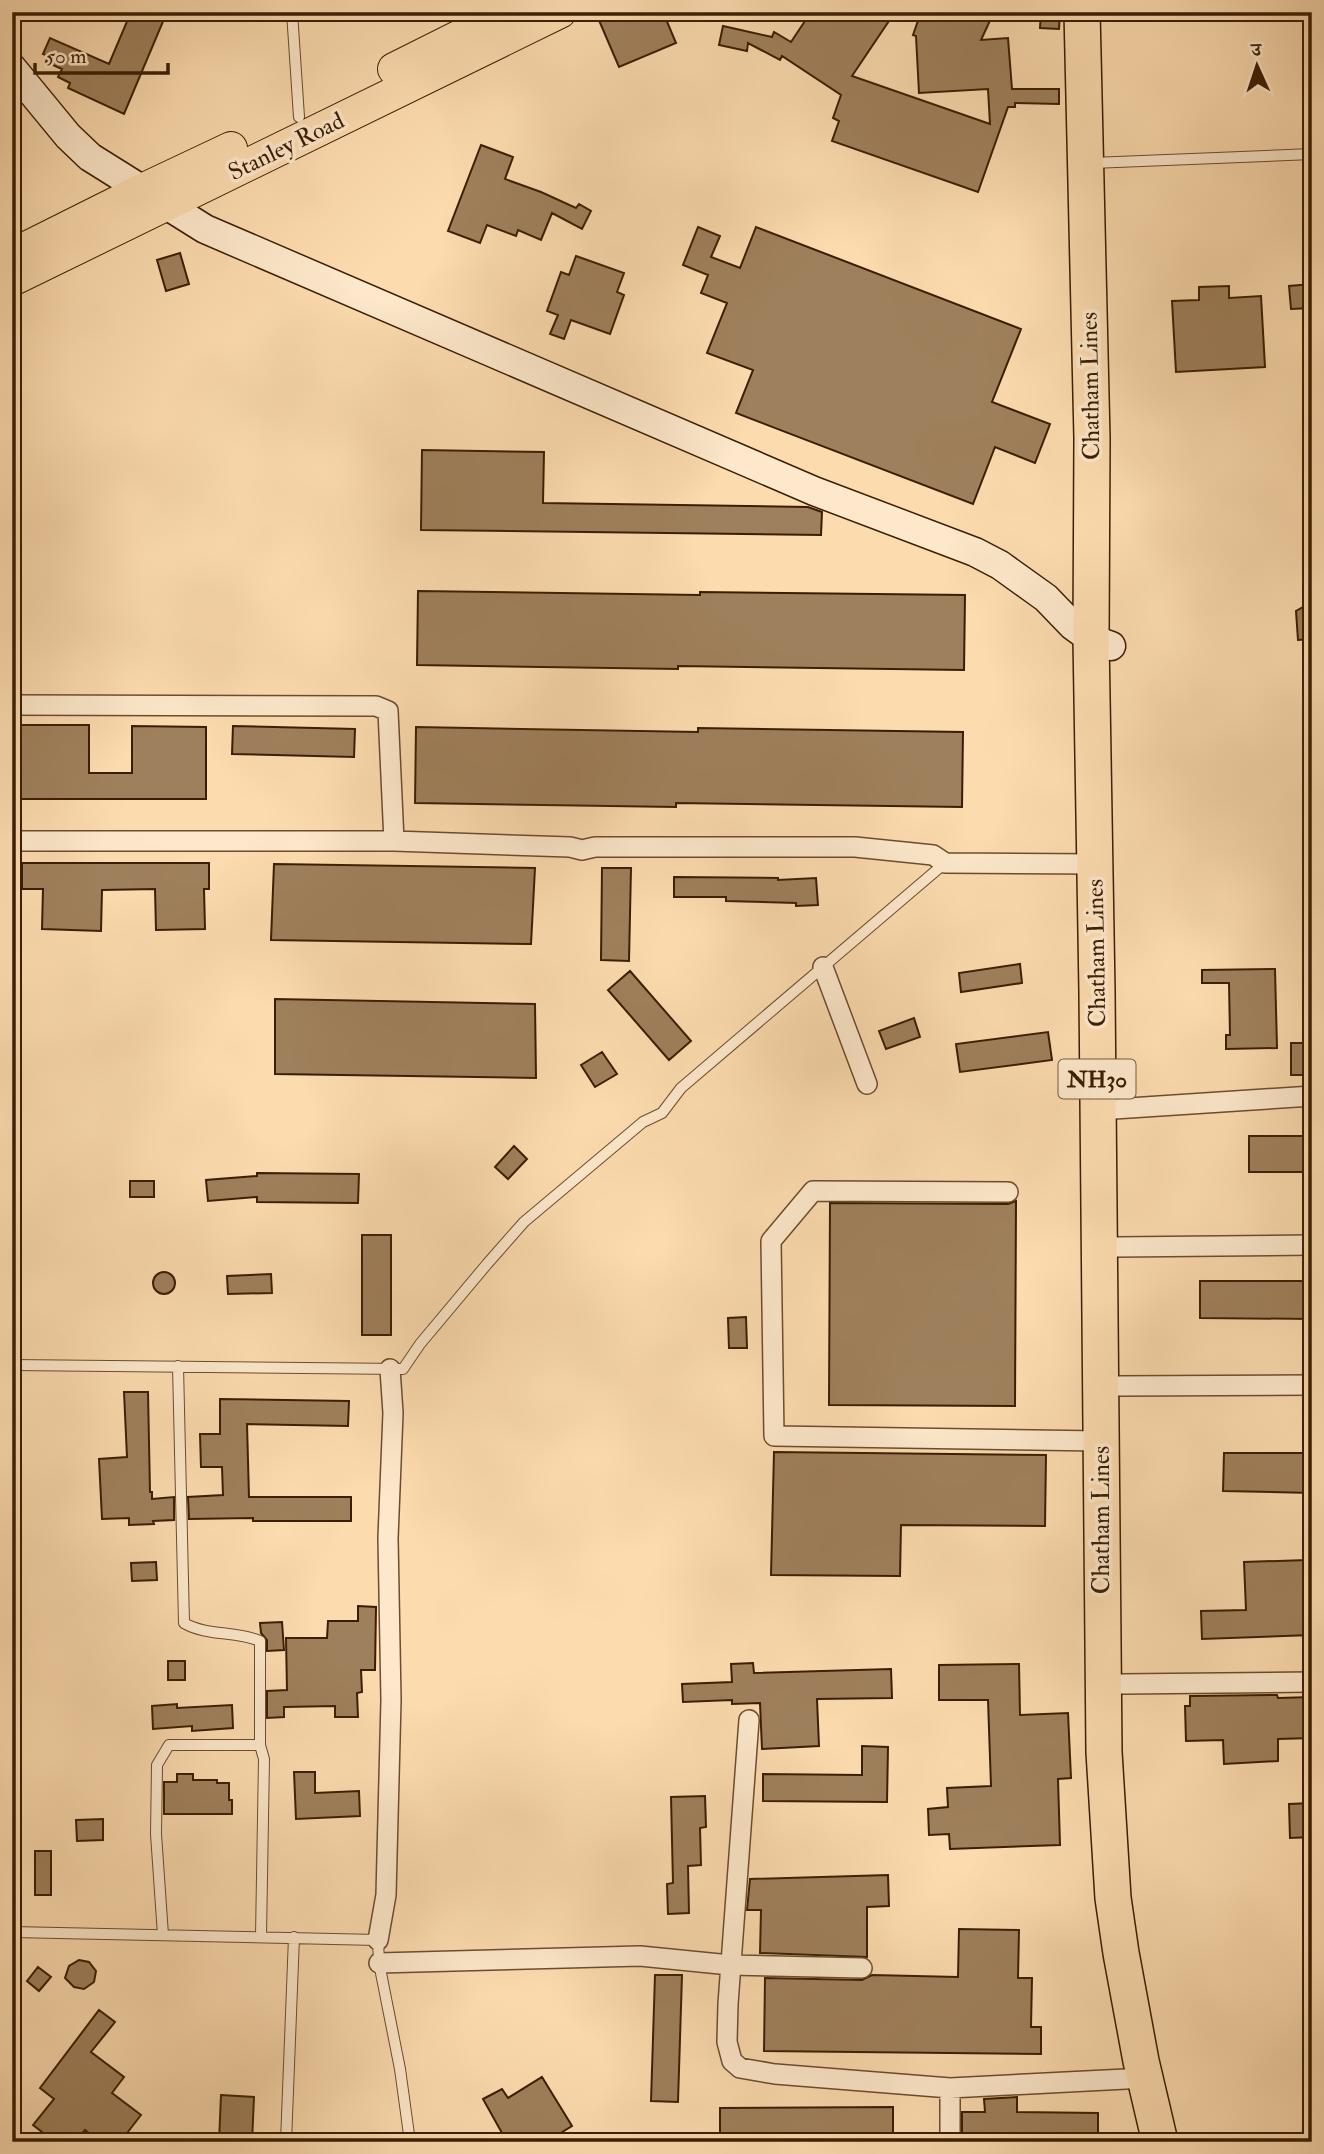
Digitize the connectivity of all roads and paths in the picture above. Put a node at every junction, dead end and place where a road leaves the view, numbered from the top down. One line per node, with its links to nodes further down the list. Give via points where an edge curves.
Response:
1 (292, 12): 7 (lane)
2 (508, 12): 7 (main road, Stanley Road)
3 (560, 12): 10 (main road, Stanley Road)
4 (1083, 12): 9 (highway, Chatham Lines / NH30)
5 (1098, 12): 9 (highway, Chatham Lines / NH30)
6 (12, 68): 10 (street, via 68,136)
7 (299, 117): 10 (main road, Stanley Road)
8 (1312, 154): 9 (lane)
9 (1093, 163): 13 (highway, Chatham Lines / NH30)
10 (153, 197): 11 (main road, Stanley Road); 12 (main road, Stanley Road); 13 (street, via 205,229 814,491 975,552 1046,598 1073,626)
11 (12, 255)
12 (12, 280)
13 (1101, 643): 18 (highway, Chatham Lines / NH30); 22 (highway, Chatham Lines / NH30)
14 (12, 705): 16 (street, via 376,706 387,711)
15 (12, 841): 16 (street)
16 (394, 841): 17 (street, via 582,850 855,848 933,855)
17 (945, 863): 18 (street); 19 (lane)
18 (1095, 864): 31 (highway, Chatham Lines / NH30)
19 (823, 967): 20 (street); 28 (lane, via 681,1088 662,1113 643,1122 524,1223 403,1369)
20 (867, 1084)
21 (1312, 1096): 22 (street)
22 (1114, 1110): 25 (highway, Chatham Lines / NH30)
23 (1008, 1192): 31 (street, via 813,1191 771,1241 774,1436)
24 (1312, 1245): 25 (street)
25 (1115, 1247): 30 (highway, Chatham Lines / NH30)
26 (12, 1365): 27 (lane)
27 (178, 1366): 28 (lane); 35 (lane, via 184,1623 260,1640)
28 (390, 1369): 40 (street, via 391,1700 386,1895)
29 (1312, 1385): 30 (street)
30 (1117, 1386): 33 (highway, Chatham Lines / NH30)
31 (1100, 1441): 44 (highway, Chatham Lines / NH30, via 1104,1752 1113,1898)
32 (1312, 1682): 33 (street)
33 (1121, 1684): 50 (highway, Chatham Lines / NH30, via 1129,1857 1147,1994)
34 (749, 1720): 42 (street)
35 (260, 1745): 37 (lane, via 169,1745 157,1765); 38 (lane, via 264,1759)
36 (12, 1932): 37 (lane)
37 (163, 1935): 38 (lane)
38 (261, 1937): 39 (lane)
39 (294, 1937): 40 (lane); 46 (lane)
40 (379, 1940): 41 (lane)
41 (379, 1963): 42 (street, via 640,1956); 47 (lane)
42 (730, 1965): 43 (street); 45 (street, via 727,2042 732,2061 740,2068)
43 (862, 1968)
44 (1145, 2078): 45 (street); 49 (highway, Chatham Lines / NH30)
45 (950, 2088): 48 (street)
46 (286, 2142)
47 (410, 2142)
48 (950, 2142)
49 (1160, 2142)
50 (1177, 2142)

